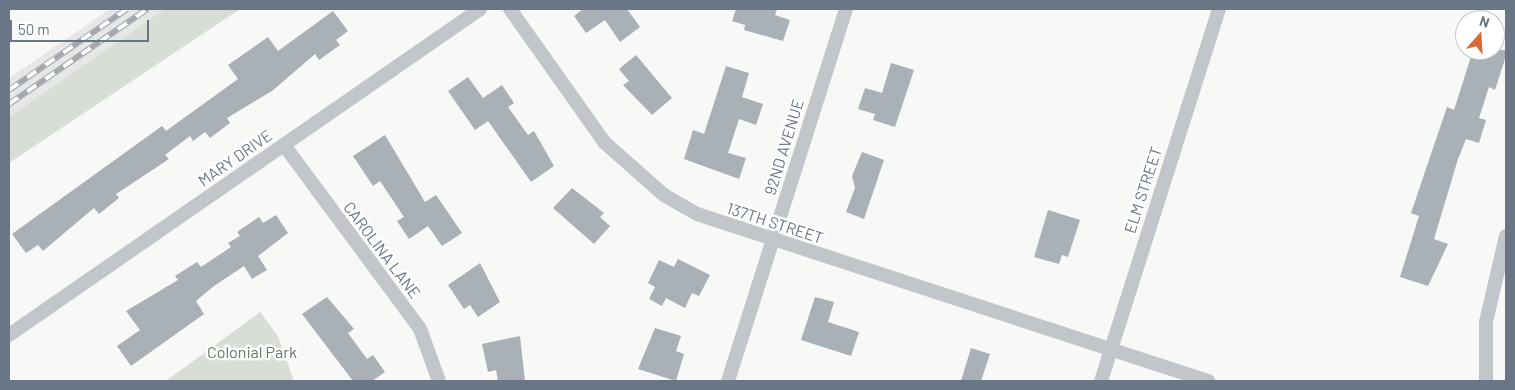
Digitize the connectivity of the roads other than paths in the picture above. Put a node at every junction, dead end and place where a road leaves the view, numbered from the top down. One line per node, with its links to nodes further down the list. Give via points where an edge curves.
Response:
1 (480, 9): 5 (street, MARY DRIVE)
2 (510, 9): 7 (street, 137TH STREET, via 586,121 632,169 697,214)
3 (846, 9): 7 (street, 92ND AVENUE)
4 (1219, 9): 9 (street, ELM STREET)
5 (284, 145): 8 (street, MARY DRIVE); 10 (street, CAROLINA LANE, via 420,329)
6 (1506, 236): 14 (street, via 1486,322)
7 (773, 241): 9 (street, 137TH STREET); 11 (street, 92ND AVENUE)
8 (9, 334)
9 (1111, 350): 12 (street, ELM STREET); 13 (street, 137TH STREET)
10 (438, 381)
11 (728, 381)
12 (1101, 381)
13 (1208, 381)
14 (1486, 381)

